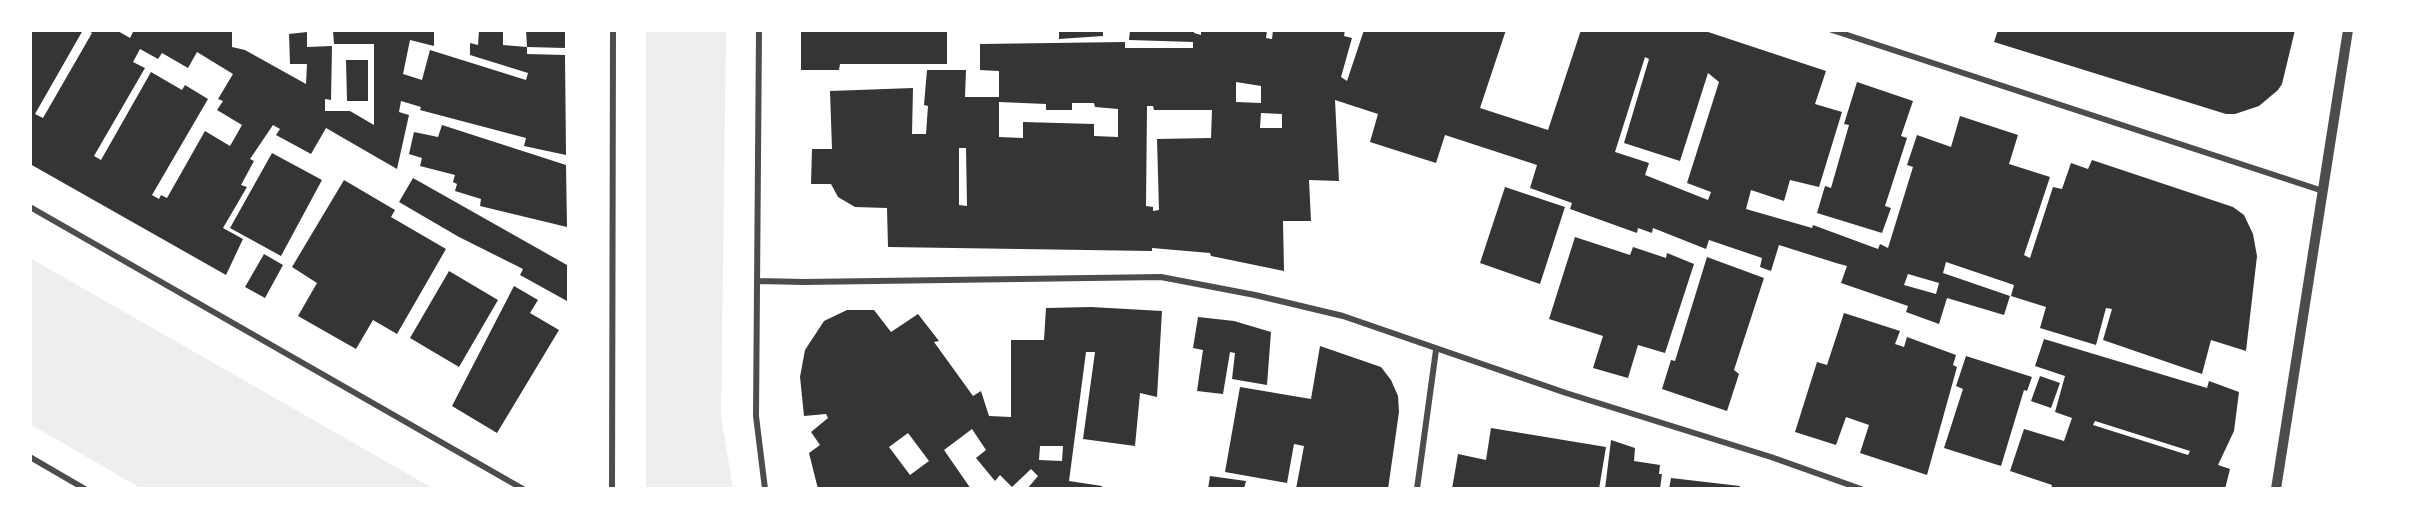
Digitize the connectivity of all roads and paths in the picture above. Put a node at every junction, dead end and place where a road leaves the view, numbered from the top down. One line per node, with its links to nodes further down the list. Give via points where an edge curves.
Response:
1 (613, 30): 13 (street)
2 (759, 30): 7 (street)
3 (1833, 30): 5 (street)
4 (2348, 30): 5 (street)
5 (2323, 191): 17 (street)
6 (30, 207): 12 (street)
7 (759, 281): 8 (street, via 1161,277 1343,316); 14 (street, via 756,416)
8 (1436, 350): 10 (street, via 1771,457); 15 (street)
9 (30, 457): 11 (street)
10 (1845, 487): 16 (street)
11 (85, 489)
12 (523, 489)
13 (612, 489)
14 (765, 489)
15 (1417, 489)
16 (1861, 489)
17 (2276, 489)

